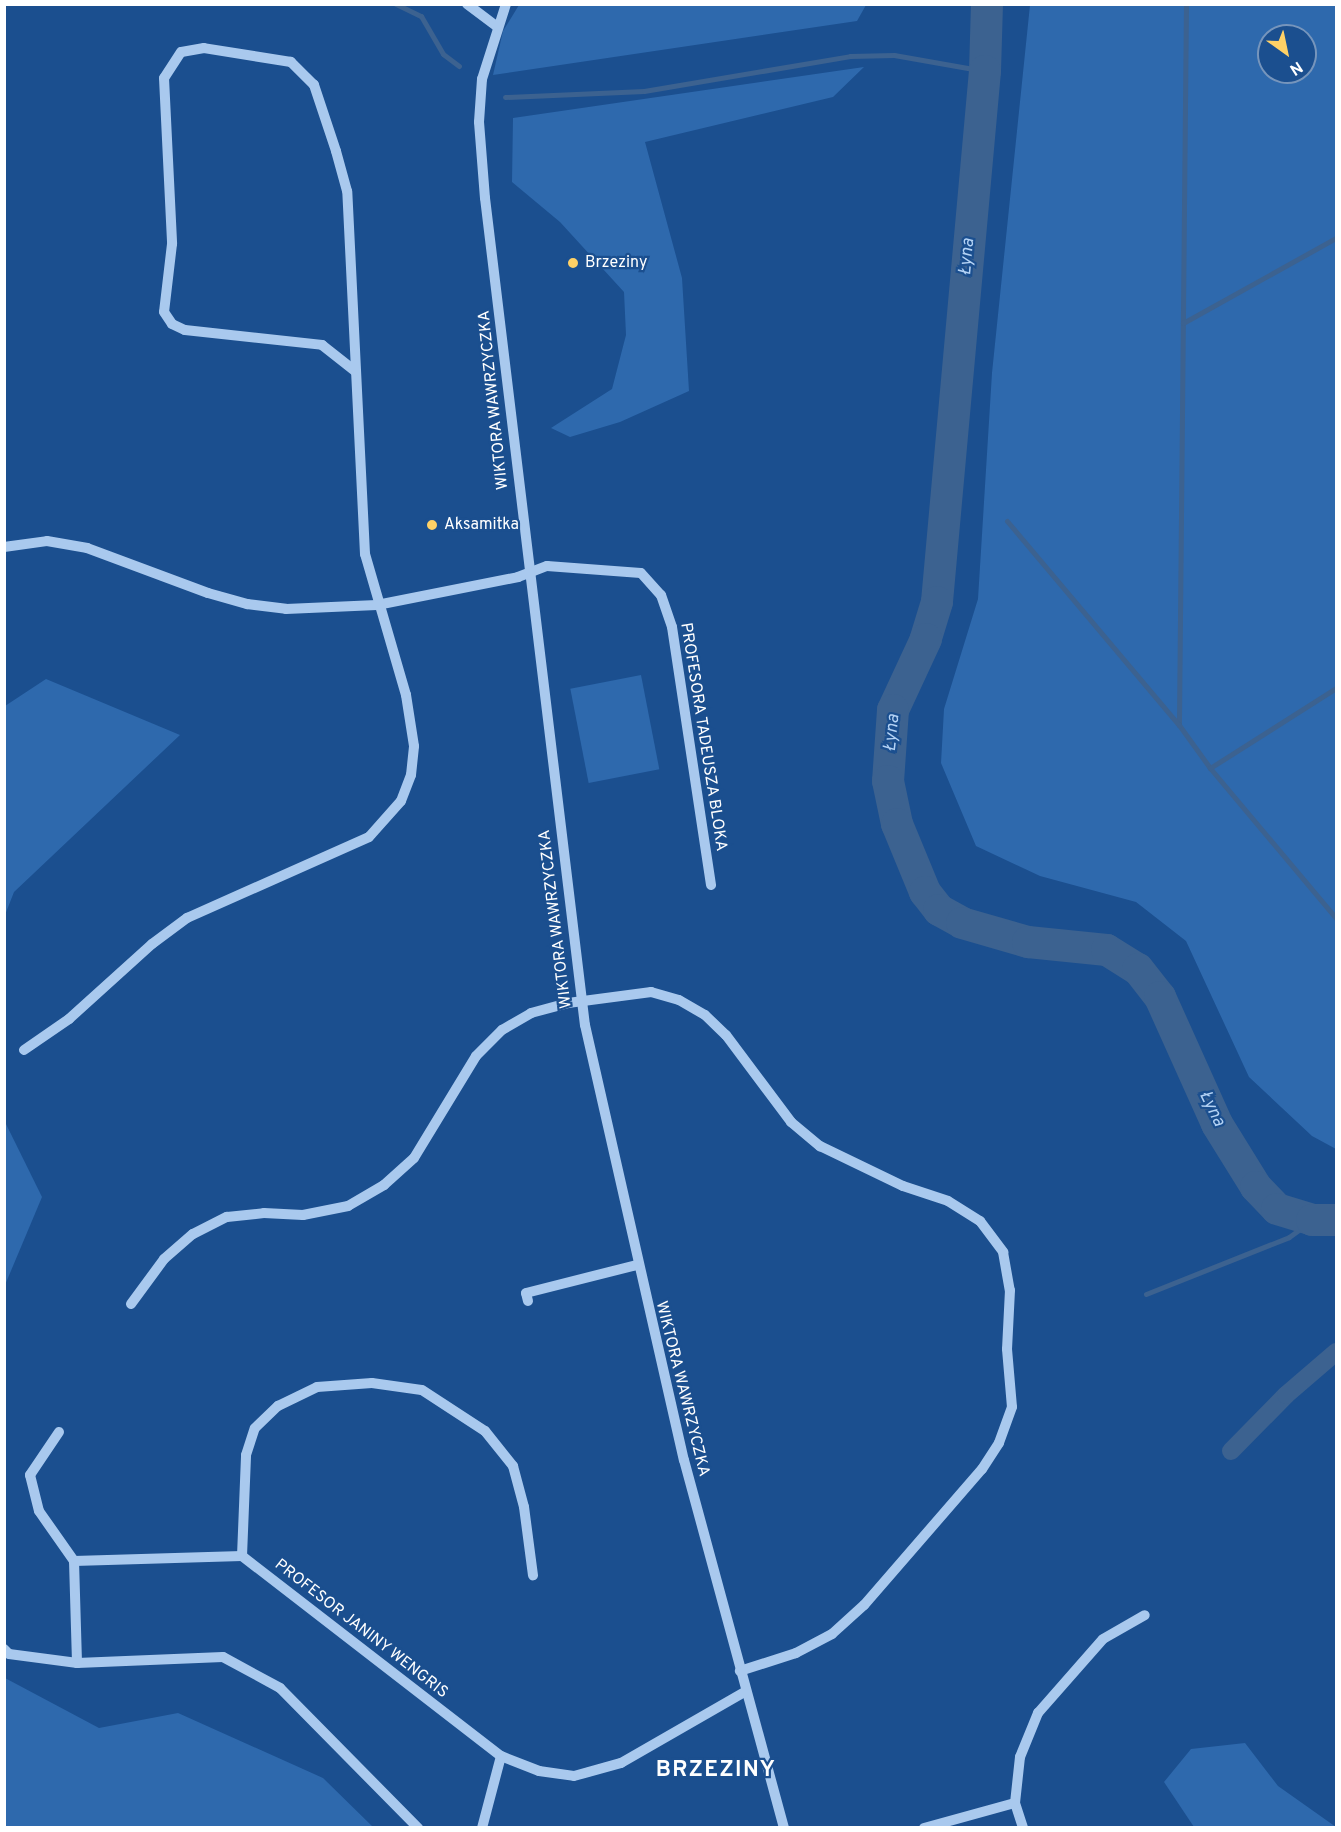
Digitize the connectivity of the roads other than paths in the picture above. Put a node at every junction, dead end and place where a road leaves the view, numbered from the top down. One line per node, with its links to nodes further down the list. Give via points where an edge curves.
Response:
1 (467, 4): 3 (street)
2 (506, 4): 3 (street, WIKTORA WAWRZYCZKA)
3 (497, 27): 6 (street, WIKTORA WAWRZYCZKA, via 482,79 479,122)
4 (356, 371): 4 (street, via 322,345 185,330 172,324 164,312 172,244 164,78 181,52 204,48 291,62 314,86 347,190); 7 (street, via 365,554)
5 (4, 547): 7 (street, PROFESORA TADEUSZA BLOKA, via 47,541 87,548 248,604 286,609)
6 (528, 572): 7 (street, PROFESORA TADEUSZA BLOKA); 8 (street, PROFESORA TADEUSZA BLOKA, via 547,566 631,571 640,573 662,595 672,627); 9 (street, WIKTORA WAWRZYCZKA)
7 (377, 605): 10 (street, via 406,695 414,746 411,775 390,816 369,837 187,918 152,944 69,1019)
8 (711, 885)
9 (581, 1001): 11 (street, WIKTORA WAWRZYCZKA); 13 (street, via 531,1013 502,1030 476,1056 414,1158 384,1185 348,1206 303,1215 264,1213 227,1217 193,1234 164,1259); 21 (street, via 651,992 679,1000 705,1015 726,1035 791,1122 820,1146 903,1186 948,1201 980,1221 1003,1252 1010,1290 1007,1349 1012,1407 999,1443 982,1469 864,1605 832,1634 796,1653)
10 (24, 1050)
11 (637, 1265): 12 (street, via 526,1293); 21 (street, WIKTORA WAWRZYCZKA)
12 (528, 1301)
13 (131, 1304)
14 (59, 1432): 16 (street, via 30,1475 39,1511)
15 (242, 1557): 16 (street); 17 (street, via 246,1455 255,1428 279,1406 317,1387 372,1383 422,1390 485,1431 513,1466 524,1508); 23 (street, PROFESOR JANINY WENGRIS)
16 (74, 1561): 20 (street)
17 (533, 1575)
18 (1145, 1615): 24 (street, via 1104,1640 1038,1713 1020,1757)
19 (4, 1649): 20 (street, via 9,1654)
20 (77, 1663): 25 (street, via 223,1657 280,1688)
21 (740, 1671): 22 (street, WIKTORA WAWRZYCZKA)
22 (746, 1691): 23 (street, PROFESOR JANINY WENGRIS, via 621,1763 574,1776 539,1771); 27 (street, WIKTORA WAWRZYCZKA)
23 (501, 1756): 26 (street)
24 (1015, 1803): 28 (street); 29 (street)
25 (418, 1827)
26 (482, 1827)
27 (784, 1827)
28 (924, 1827)
29 (1023, 1827)

